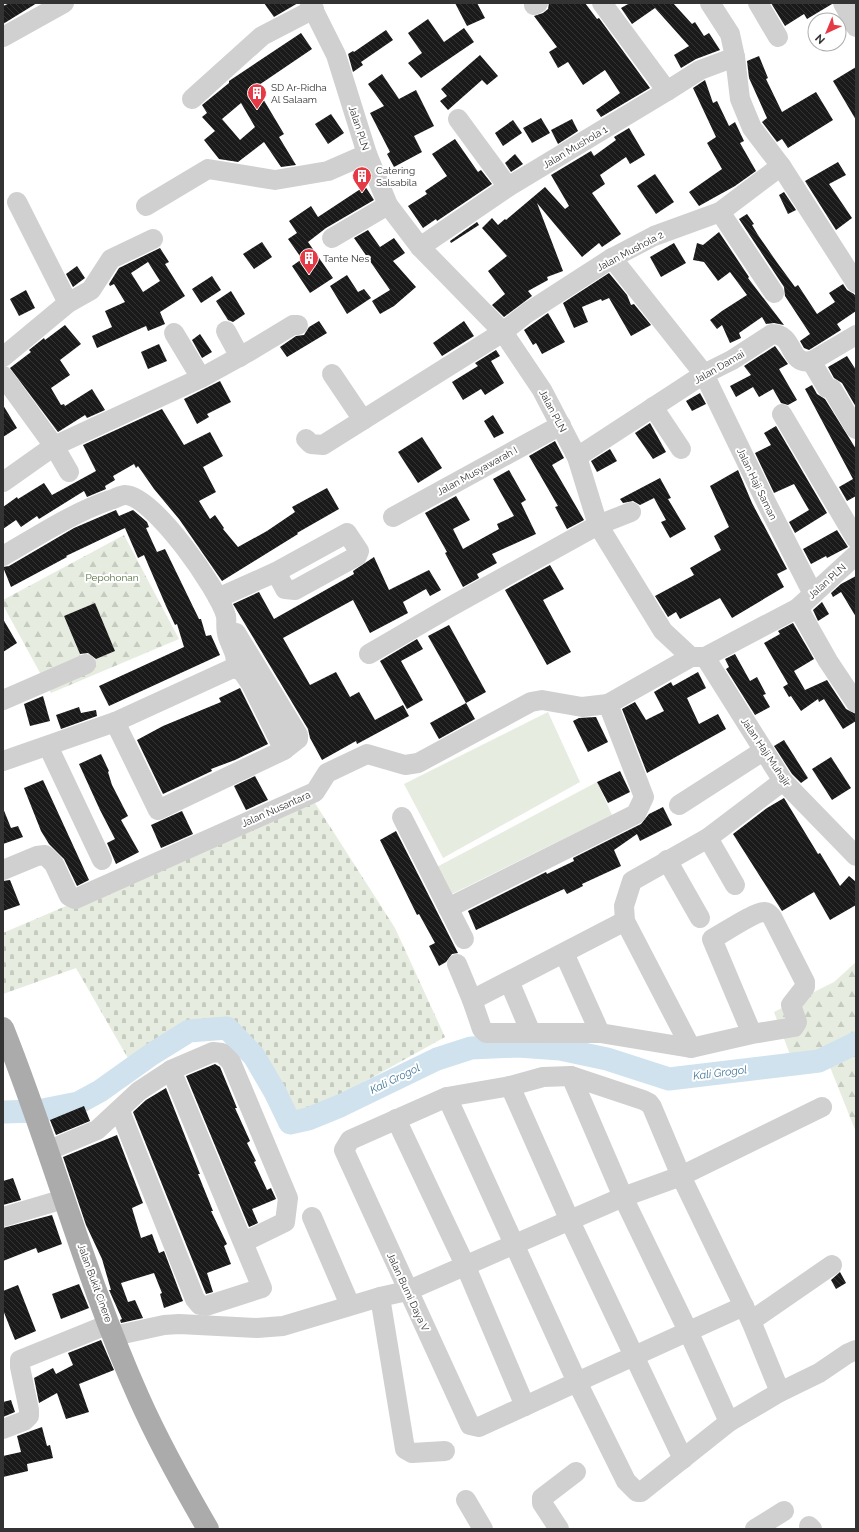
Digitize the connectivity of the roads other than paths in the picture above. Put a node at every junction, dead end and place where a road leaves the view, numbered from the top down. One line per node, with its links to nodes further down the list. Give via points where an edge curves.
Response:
1 (64, 3): 8 (street)
2 (602, 3): 11 (street)
3 (710, 3): 10 (street, via 730,34)
4 (758, 3): 9 (street)
5 (843, 3): 7 (street)
6 (312, 6): 12 (street, via 262,36); 14 (street, Jalan PLN, via 336,55)
7 (856, 26)
8 (3, 37)
9 (778, 37)
10 (734, 57): 11 (street, Jalan Mushola 1, via 700,70); 15 (street, via 740,99 752,128)
11 (667, 91): 16 (street, Jalan Mushola 1)
12 (192, 99)
13 (458, 119): 16 (street)
14 (367, 154): 18 (street, Jalan PLN); 19 (street, via 328,171 275,180 208,169)
15 (781, 166): 20 (street, Jalan Mushola 2); 25 (street)
16 (508, 187): 23 (street, Jalan Mushola 1)
17 (17, 202): 27 (street)
18 (388, 205): 21 (street); 23 (street, Jalan PLN)
19 (146, 206)
20 (720, 212): 24 (street, Jalan Mushola 2, via 654,236); 26 (street)
21 (332, 238)
22 (153, 239): 27 (street, via 111,259 91,290)
23 (420, 247): 30 (street, Jalan PLN)
24 (612, 258): 30 (street, Jalan Mushola 2, via 527,313); 37 (street, Jalan Haji Saman)
25 (856, 283)
26 (774, 293)
27 (68, 303): 33 (street)
28 (298, 325): 34 (street, via 292,325)
29 (226, 331): 34 (street)
30 (503, 332): 42 (street, Jalan Mushola 2); 43 (street, Jalan PLN)
31 (174, 333): 39 (street)
32 (856, 335): 35 (street)
33 (3, 357)
34 (240, 357): 39 (street)
35 (811, 361): 37 (street, Jalan Damai, via 805,363 798,360 784,337 772,334 732,360); 44 (street, via 827,388 832,389)
36 (332, 374): 42 (street)
37 (704, 374): 40 (street, Jalan Damai); 58 (street, Jalan Haji Saman)
38 (3, 376): 46 (street)
39 (201, 378): 46 (street)
40 (653, 407): 47 (street); 48 (street, Jalan Damai)
41 (782, 414): 54 (street)
42 (363, 420): 45 (street, Jalan Mushola 2, via 322,445 311,444)
43 (562, 425): 48 (street, Jalan PLN); 52 (street, Jalan Musyawarah I)
44 (856, 429)
45 (306, 439)
46 (54, 446): 49 (street); 50 (street)
47 (680, 449)
48 (577, 457): 53 (street, Jalan PLN)
49 (69, 472)
50 (3, 482)
51 (631, 512): 53 (street)
52 (392, 517)
53 (598, 525): 61 (street); 62 (street, Jalan PLN, via 663,631)
54 (856, 539)
55 (856, 555): 58 (street, Jalan PLN)
56 (3, 556): 59 (street, via 89,507 125,495 136,498 159,517 190,553)
57 (276, 572): 59 (street)
58 (813, 594): 60 (street, Jalan PLN)
59 (218, 598): 64 (street, via 226,616 226,628 236,660)
60 (798, 608): 62 (street, Jalan PLN); 66 (street, via 828,661)
61 (369, 654)
62 (698, 657): 67 (street); 70 (street, Jalan Haji Muhajir)
63 (86, 664): 65 (street)
64 (244, 669): 68 (street); 68 (street, via 251,684 296,747 158,810)
65 (3, 700)
66 (856, 703)
67 (608, 704): 79 (street, Jalan Nusantara, via 582,707 542,700 530,702 418,763 405,765 367,754 327,773 315,792 75,899 70,896 54,864 45,855); 81 (street, via 644,797 636,814)
68 (115, 722): 69 (street)
69 (48, 746): 71 (street); 77 (street)
70 (763, 751): 72 (street, Jalan Haji Muhajir); 73 (street)
71 (3, 761)
72 (783, 781): 75 (street); 76 (street, Jalan Haji Muhajir)
73 (679, 805)
74 (402, 817): 81 (street)
75 (708, 838): 78 (street); 80 (street)
76 (856, 856)
77 (102, 860)
78 (667, 860): 82 (street); 83 (street, via 632,881 624,906)
79 (3, 870)
80 (735, 885)
81 (448, 908): 84 (street)
82 (700, 918)
83 (625, 921): 85 (street); 93 (street)
84 (464, 939)
85 (564, 952): 87 (street); 91 (street)
86 (457, 964): 88 (street)
87 (508, 981): 88 (street); 90 (street)
88 (472, 1000): 90 (street, via 483,1031)
89 (3, 1028): 101 (main road, Jalan Bukit Cinere, via 25,1083)
90 (531, 1033): 91 (street)
91 (600, 1033): 93 (street)
92 (752, 1034): 92 (street, via 712,939 765,912 772,917 805,982 805,987 791,1005 797,1022 794,1027); 93 (street)
93 (691, 1048)
94 (171, 1070): 99 (street, via 139,1091); 108 (street); 108 (street, via 213,1052 222,1053 231,1062 288,1198 285,1222)
95 (571, 1076): 96 (street, via 543,1077); 102 (street, via 649,1103); 103 (street)
96 (510, 1086): 97 (street); 107 (street)
97 (447, 1097): 100 (street); 109 (street)
98 (822, 1107): 102 (street)
99 (120, 1111): 101 (street, via 97,1130); 108 (street, via 195,1299 200,1305 206,1306 262,1288)
100 (396, 1119): 111 (street); 112 (street, Jalan Bumi Daya V, via 350,1140 344,1150)
101 (47, 1151): 104 (main road, Jalan Bukit Cinere)
102 (681, 1176): 103 (street); 115 (street)
103 (623, 1197): 107 (street); 117 (street)
104 (64, 1199): 105 (street); 116 (main road, Jalan Bukit Cinere)
105 (3, 1217)
106 (312, 1217): 114 (street)
107 (570, 1221): 109 (street); 119 (street)
108 (244, 1242)
109 (516, 1245): 111 (street); 120 (street)
110 (832, 1265): 115 (street)
111 (466, 1267): 112 (street); 122 (street)
112 (408, 1291): 113 (street); 122 (street, Jalan Bumi Daya V, via 470,1425 479,1427)
113 (380, 1297): 114 (street); 125 (street, via 405,1449 412,1453)
114 (350, 1305): 116 (street, via 283,1326 257,1328 179,1324)
115 (747, 1313): 117 (street); 121 (street)
116 (111, 1330): 124 (street, via 20,1360 29,1416 24,1421); 130 (main road, Jalan Bukit Cinere, via 139,1398 181,1483)
117 (689, 1332): 119 (street); 123 (street)
118 (856, 1350): 121 (street)
119 (634, 1356): 120 (street); 126 (street)
120 (578, 1382): 122 (street); 126 (street, via 632,1489 641,1492)
121 (780, 1392): 123 (street)
122 (525, 1406)
123 (730, 1422): 126 (street)
124 (3, 1428)
125 (445, 1451)
126 (683, 1459)
127 (576, 1472): 132 (street, via 542,1498 542,1503)
128 (466, 1500): 131 (street)
129 (784, 1511): 133 (street)
130 (208, 1529)
131 (483, 1529)
132 (559, 1529)
133 (755, 1529)

